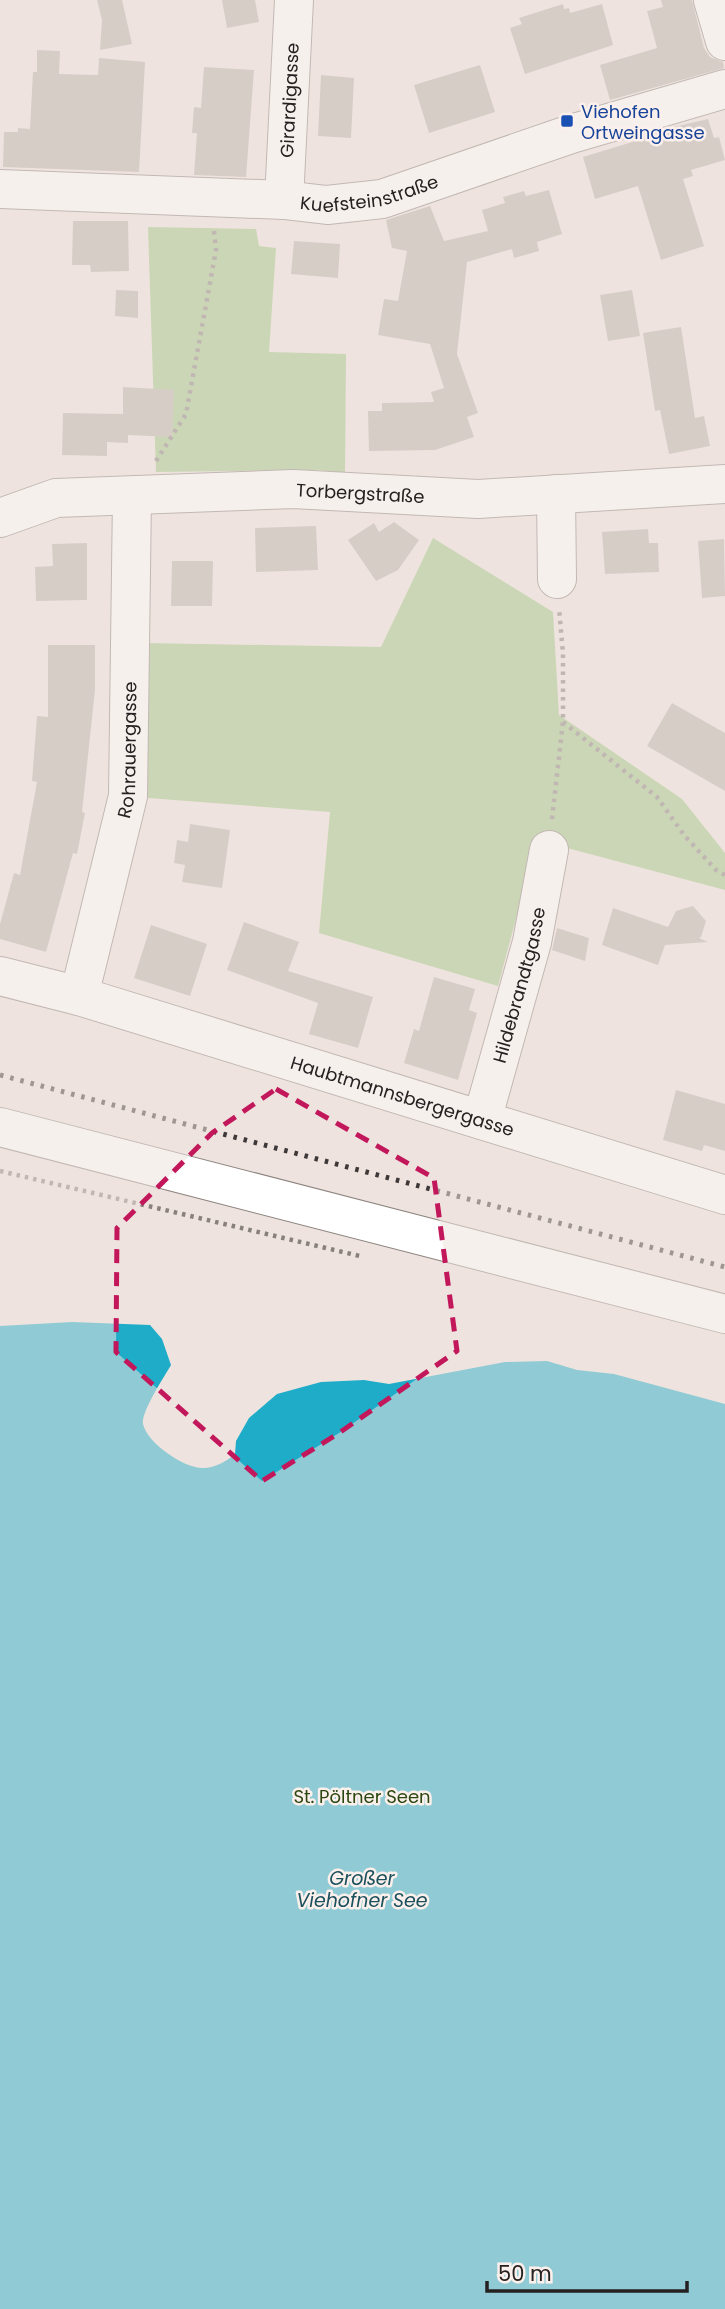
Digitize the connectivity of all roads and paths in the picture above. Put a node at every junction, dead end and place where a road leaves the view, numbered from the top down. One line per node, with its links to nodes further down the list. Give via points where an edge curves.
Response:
1 (294, 0): 7 (street, Girardigasse)
2 (713, 0): 3 (street)
3 (725, 41)
4 (725, 89): 7 (street, Kuefsteinstraße, via 571,134 382,199 327,205)
5 (0, 189): 6 (street, Kuefsteinstraße)
6 (210, 198): 7 (street, Kuefsteinstraße); 10 (path, via 216,250 186,414)
7 (284, 200)
8 (724, 484): 9 (street, Torbergstraße)
9 (556, 494): 10 (street, Torbergstraße, via 478,499 293,489); 12 (street)
10 (132, 496): 11 (street, Torbergstraße, via 56,498); 17 (street, Rohrauergasse, via 128,796)
11 (0, 518)
12 (557, 579): 13 (path)
13 (563, 722): 14 (path); 15 (path, via 657,797 684,835)
14 (549, 850): 18 (street, Hildebrandtgasse, via 533,942)
15 (725, 875)
16 (0, 976): 17 (street, Haubtmannsbergergasse)
17 (79, 996): 18 (street, Haubtmannsbergergasse)
18 (482, 1120): 21 (street, Haubtmannsbergergasse)
19 (0, 1127): 23 (street)
20 (0, 1171): 22 (path)
21 (725, 1195)
22 (374, 1260)
23 (725, 1314)

